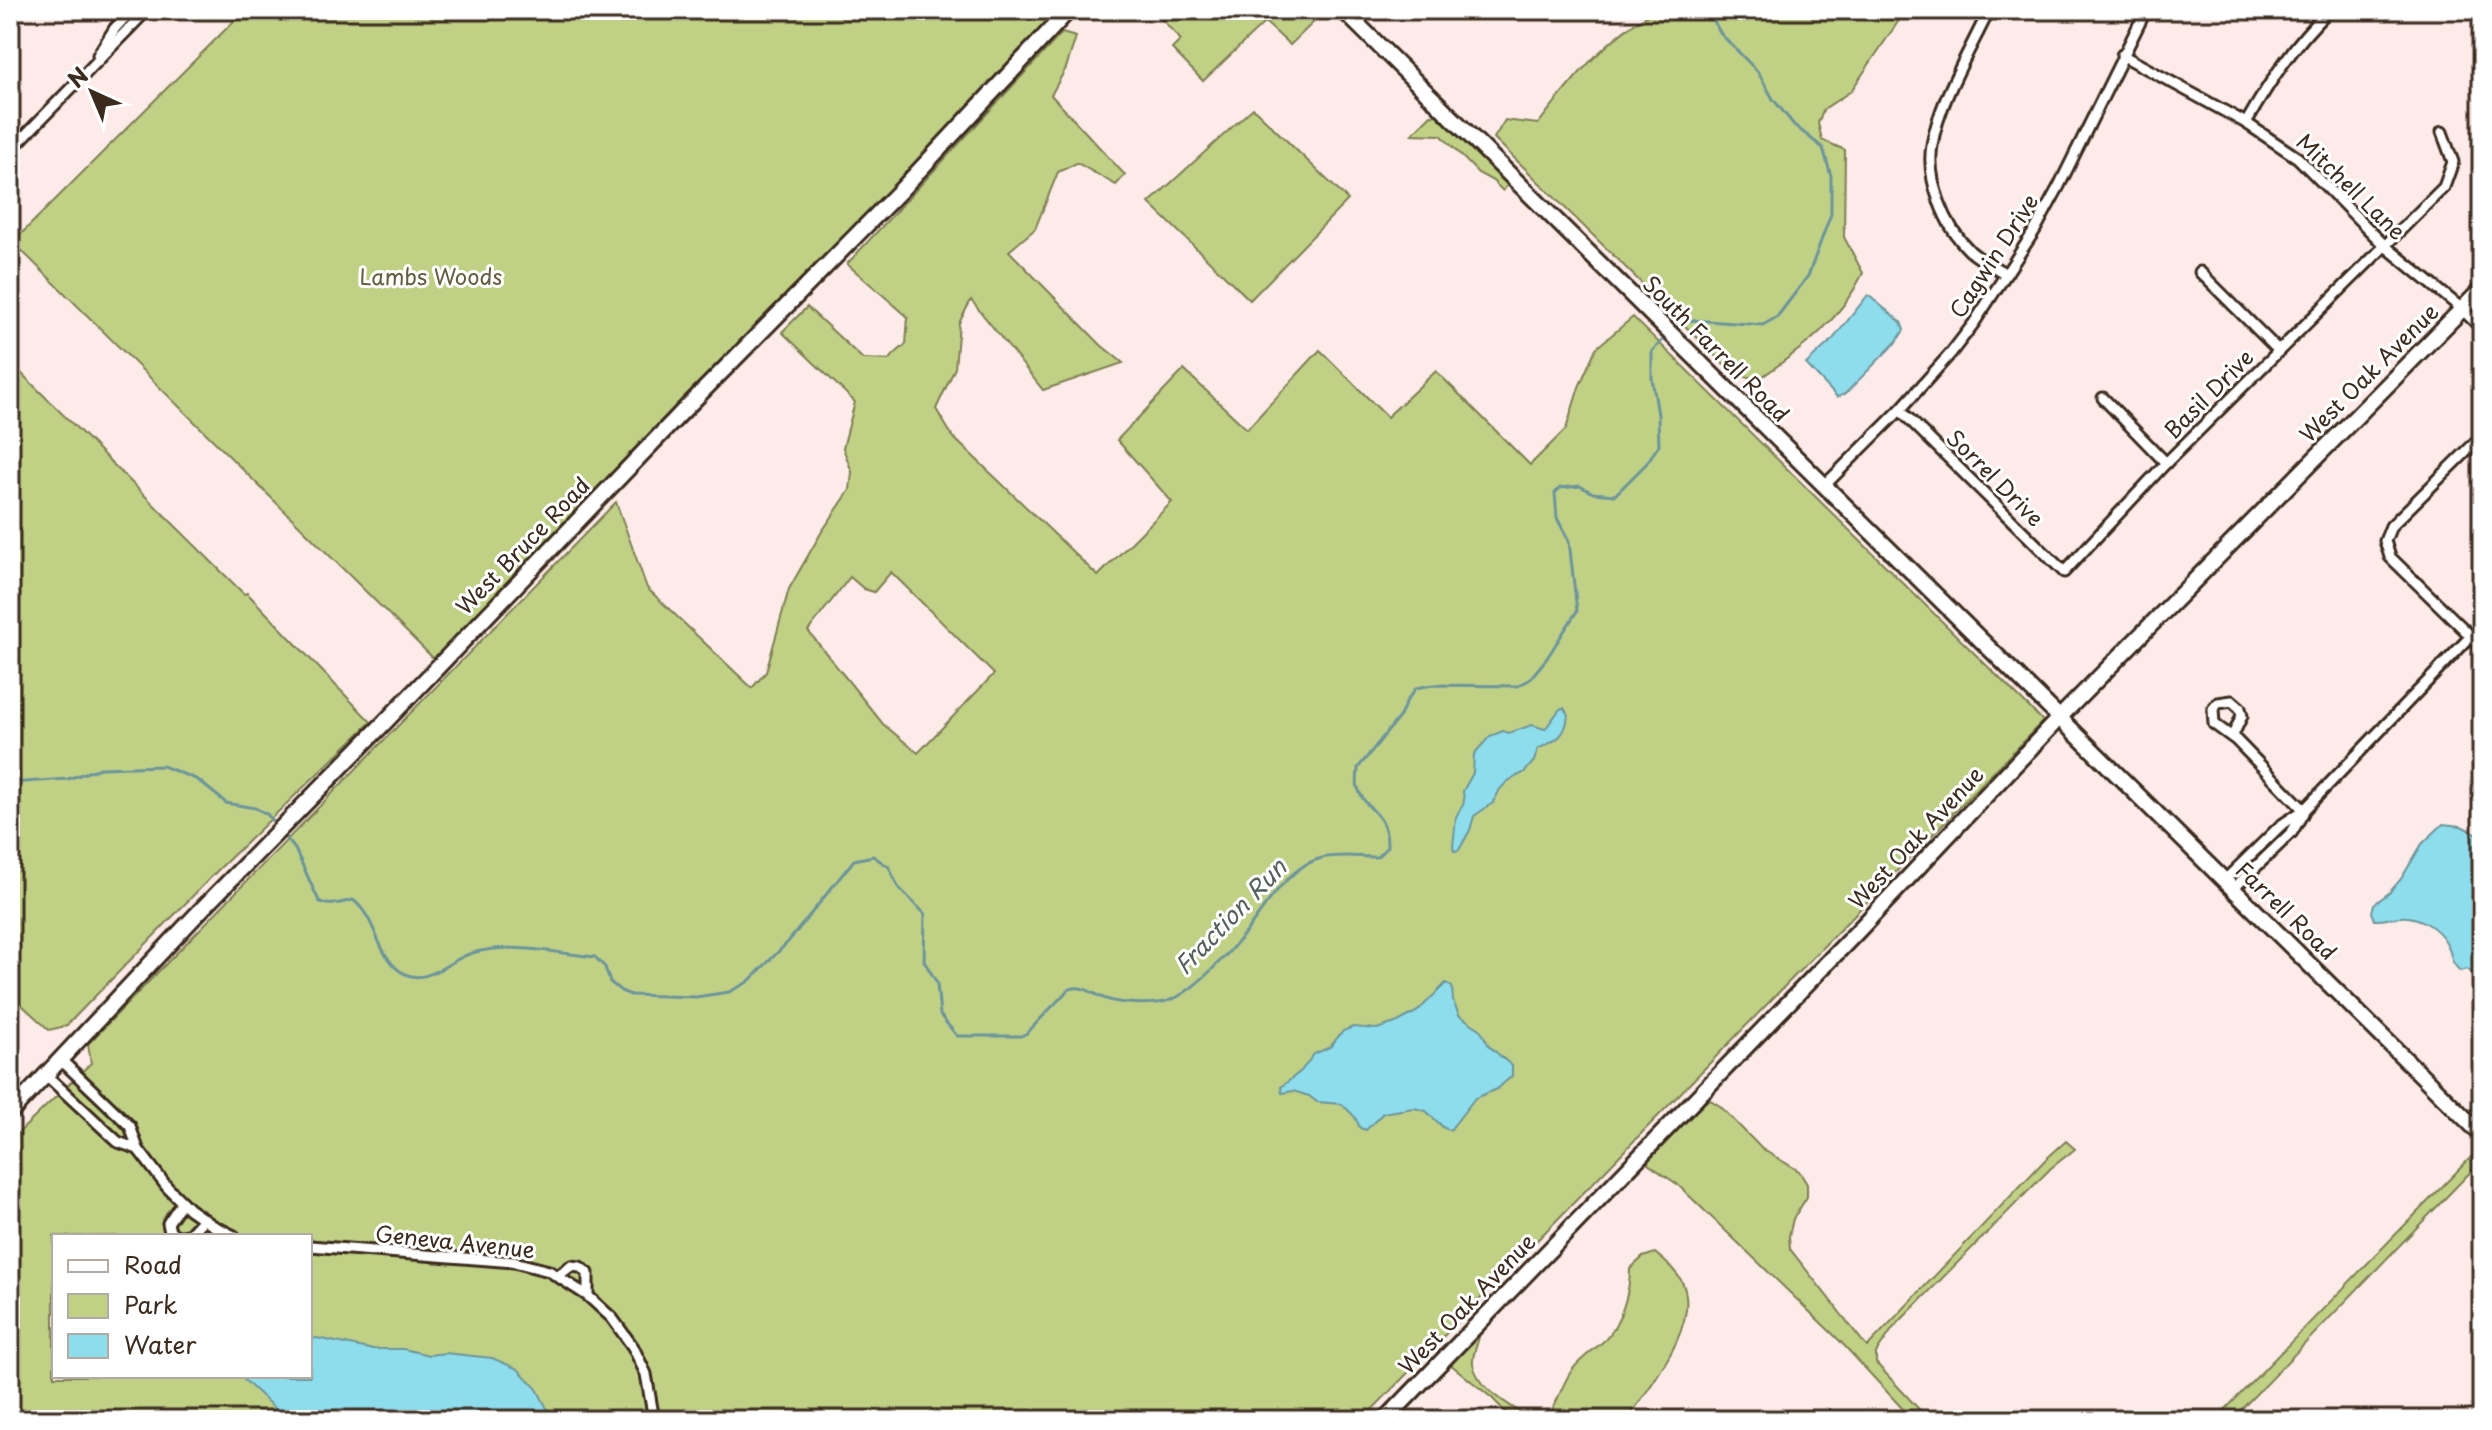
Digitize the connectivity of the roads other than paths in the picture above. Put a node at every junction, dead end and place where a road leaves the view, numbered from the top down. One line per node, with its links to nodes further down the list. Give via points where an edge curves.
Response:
1 (132, 10): 9 (street)
2 (147, 10): 9 (street)
3 (1069, 10): 33 (street, West Bruce Road)
4 (1343, 10): 24 (street, South Farrell Road)
5 (1989, 10): 15 (street, via 1931,147 1944,218 1971,251)
6 (2146, 10): 8 (street, Cagwin Drive)
7 (2329, 10): 10 (street, via 2276,71)
8 (2122, 55): 10 (street, Mitchell Lane); 15 (street, Cagwin Drive, via 2059,186)
9 (91, 68): 12 (street)
10 (2246, 123): 13 (street, Mitchell Lane, via 2298,158)
11 (2442, 132): 13 (street, Basil Drive, via 2453,162 2444,187)
12 (10, 151)
13 (2384, 245): 17 (street, Mitchell Lane); 19 (street, Basil Drive)
14 (2200, 272): 19 (street)
15 (2006, 274): 21 (street, Cagwin Drive, via 1951,353)
16 (2482, 289): 17 (street, West Oak Avenue)
17 (2462, 309): 18 (street, Mitchell Lane); 29 (street, West Oak Avenue)
18 (2482, 329)
19 (2279, 351): 23 (street, Basil Drive)
20 (2103, 398): 23 (street)
21 (1900, 410): 24 (street, Cagwin Drive); 25 (street, Sorrel Drive)
22 (2482, 436): 27 (street, via 2391,526 2385,541 2390,557)
23 (2166, 463): 25 (street, Basil Drive)
24 (1824, 486): 29 (street, South Farrell Road)
25 (2064, 572)
26 (2482, 628): 27 (street)
27 (2471, 636): 28 (street); 31 (street)
28 (2482, 647)
29 (2059, 718): 32 (street, Farrell Road); 47 (street, West Oak Avenue)
30 (2232, 737): 31 (street)
31 (2304, 810): 32 (street, via 2292,832)
32 (2228, 885): 36 (street, Farrell Road)
33 (60, 1059): 34 (street, West Bruce Road); 37 (street, via 130,1126)
34 (46, 1075): 35 (street, West Bruce Road); 37 (street, via 118,1142)
35 (10, 1113)
36 (2482, 1135)
37 (138, 1149): 38 (street)
38 (182, 1202): 39 (street); 40 (street, via 168,1223)
39 (204, 1219): 41 (street); 42 (street)
40 (175, 1234)
41 (190, 1234)
42 (230, 1234)
43 (312, 1246): 44 (street, Geneva Avenue, via 514,1262)
44 (558, 1276): 45 (street, Geneva Avenue); 45 (street, via 571,1266 580,1267 588,1273)
45 (588, 1296): 46 (street, Geneva Avenue, via 633,1347 646,1374)
46 (654, 1420)
47 (1385, 1420)

